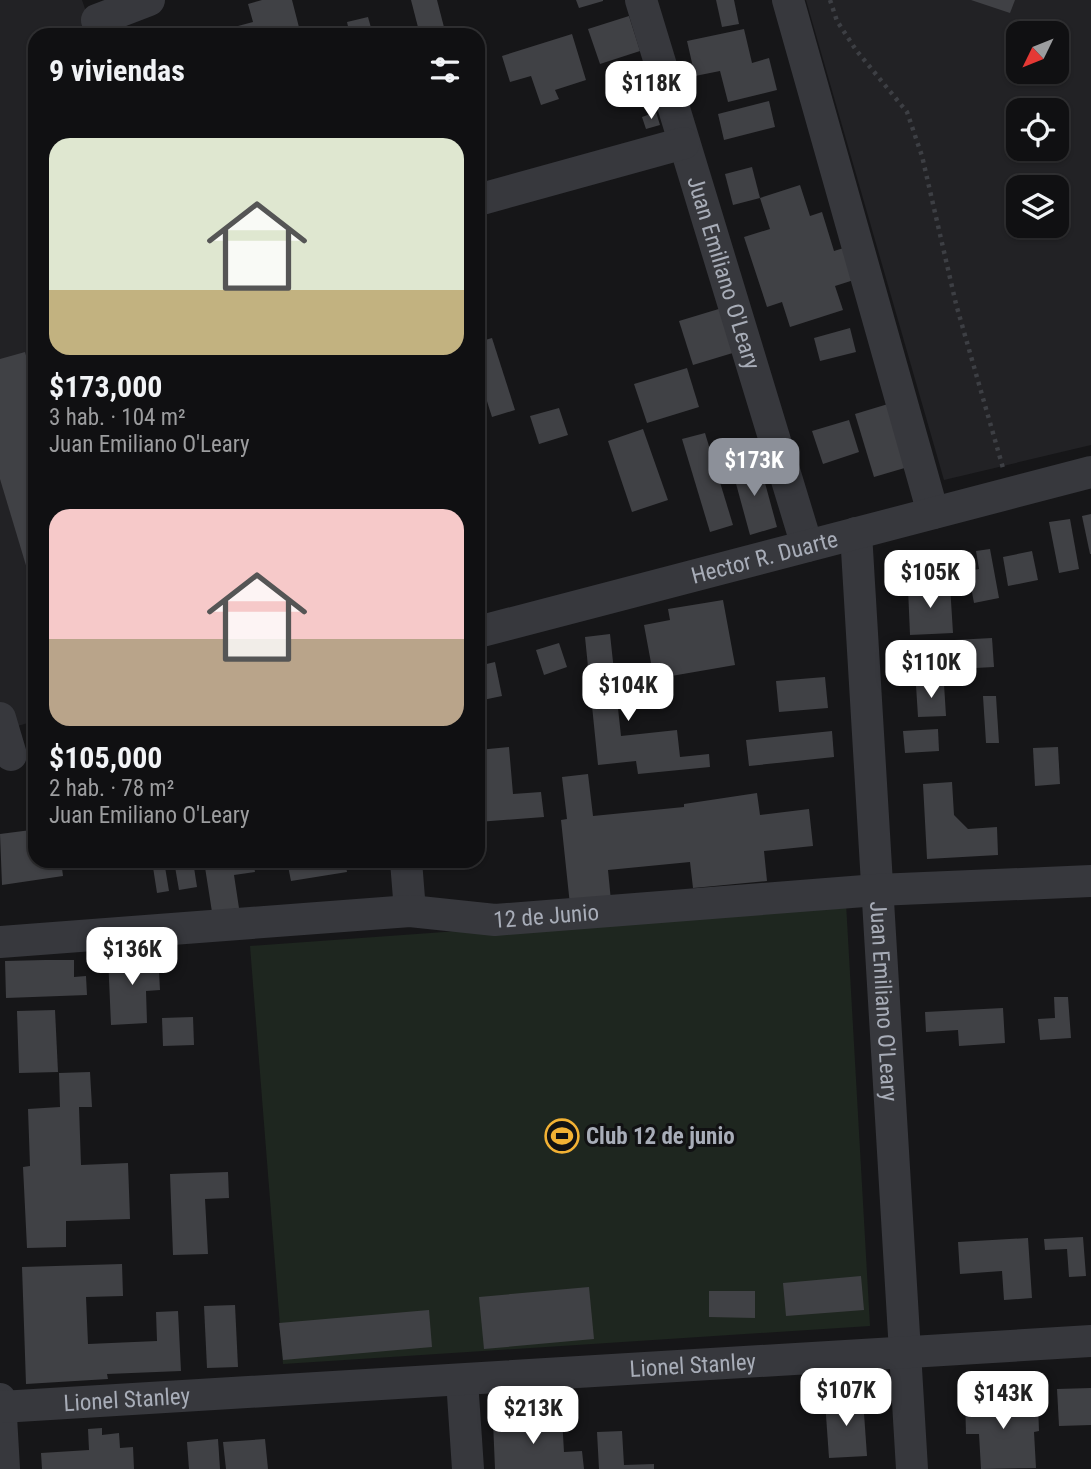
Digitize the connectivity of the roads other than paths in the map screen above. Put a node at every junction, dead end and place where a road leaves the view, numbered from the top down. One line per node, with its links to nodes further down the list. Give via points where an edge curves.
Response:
1 (149, 0): 4 (street)
2 (641, 0): 5 (street, Juan Emiliano O'Leary)
3 (788, 0): 8 (street)
4 (96, 18)
5 (684, 143): 6 (street); 10 (street, Juan Emiliano O'Leary)
6 (485, 198)
7 (1091, 471): 8 (street, Hector R. Duarte)
8 (933, 513): 9 (street, Hector R. Duarte)
9 (856, 533): 10 (street, Hector R. Duarte); 16 (street, Juan Emiliano O'Leary)
10 (807, 546): 11 (street, Hector R. Duarte)
11 (485, 630)
12 (0, 718): 13 (street)
13 (15, 754)
14 (407, 868): 17 (street)
15 (1091, 881): 16 (street, 12 de Junio)
16 (877, 890): 17 (street, 12 de Junio, via 495,920); 20 (street, Juan Emiliano O'Leary)
17 (410, 911): 18 (street, 12 de Junio)
18 (0, 942)
19 (1091, 1341): 20 (street, Lionel Stanley)
20 (903, 1354): 21 (street, Lionel Stanley); 26 (street, Juan Emiliano O'Leary)
21 (462, 1380): 23 (street, Lionel Stanley); 25 (street)
22 (0, 1399): 23 (street)
23 (1, 1407): 24 (street)
24 (4, 1469)
25 (468, 1469)
26 (912, 1469)

